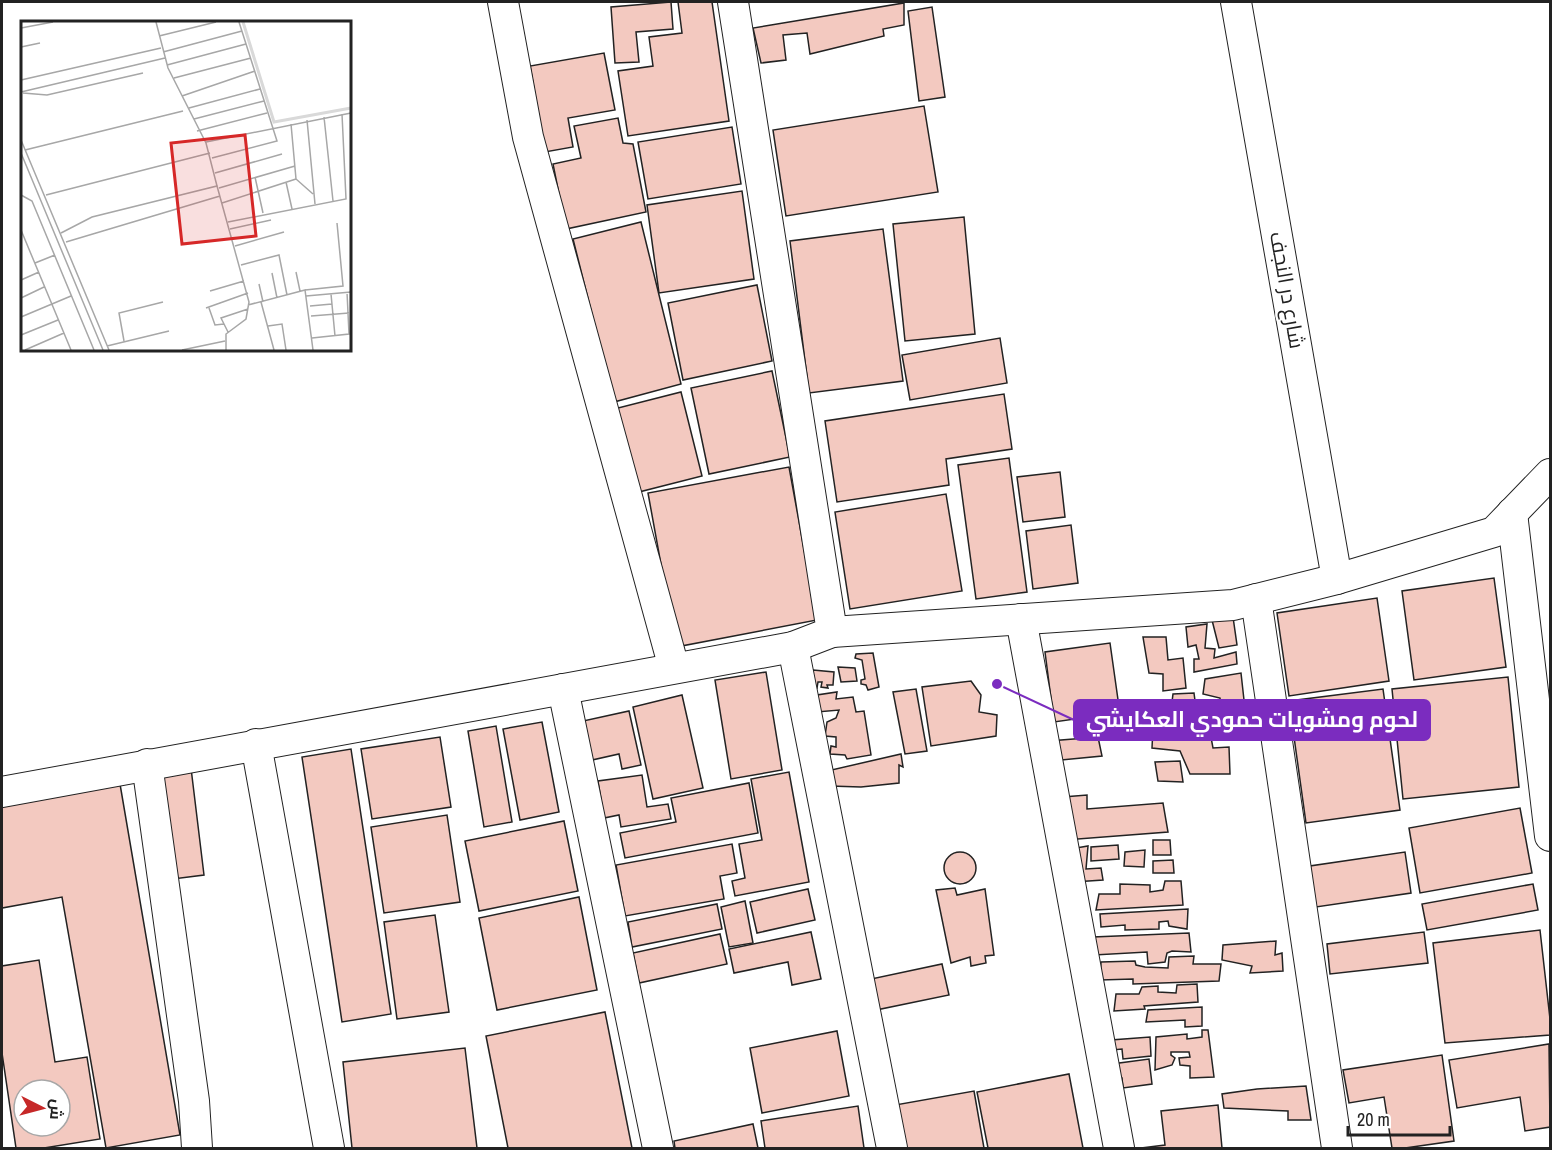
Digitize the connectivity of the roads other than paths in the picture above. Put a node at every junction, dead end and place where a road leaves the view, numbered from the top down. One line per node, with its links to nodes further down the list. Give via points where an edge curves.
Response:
1 (503, 2): 11 (street, via 528,137)
2 (733, 2): 9 (street)
3 (1236, 2): 6 (street, شارع در النجف)
4 (1551, 474): 5 (street)
5 (1512, 513): 6 (street, via 1494,532); 16 (street)
6 (1337, 579): 7 (street)
7 (1256, 599): 8 (street, via 1233,605); 22 (street)
8 (1022, 619): 9 (street); 21 (street)
9 (832, 632): 10 (street)
10 (793, 647): 11 (street); 20 (street)
11 (674, 668): 12 (street)
12 (563, 689): 13 (street); 19 (street)
13 (255, 744): 14 (street); 18 (street)
14 (147, 764): 15 (street); 17 (street, via 194,1101)
15 (2, 792)
16 (1551, 836)
17 (196, 1149)
18 (329, 1149)
19 (658, 1149)
20 (892, 1149)
21 (1119, 1149)
22 (1337, 1149)

